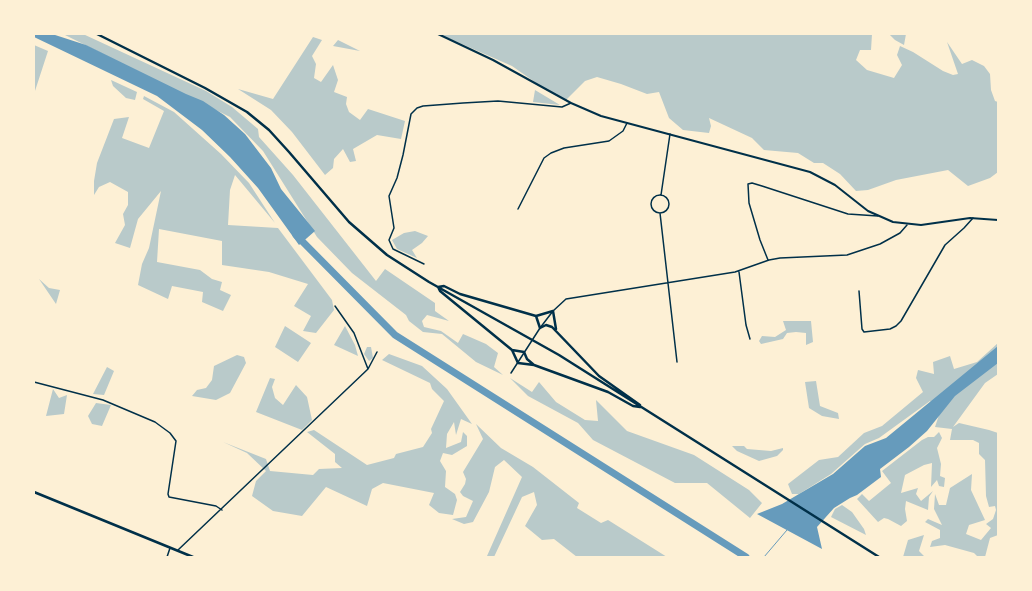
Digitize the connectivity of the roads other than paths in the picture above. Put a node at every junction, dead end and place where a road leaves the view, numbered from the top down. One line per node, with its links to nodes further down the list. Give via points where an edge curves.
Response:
1 (97, 34): 17 (main road, via 212,91 247,112 269,130 349,222 387,255)
2 (438, 34): 3 (street, via 493,60)
3 (571, 103): 4 (street, via 601,116); 14 (street, via 562,107 498,101 463,103 423,106 411,114 401,162 389,196 394,228 389,240 393,249)
4 (627, 123): 5 (street); 7 (street, via 623,131 609,141 564,148 544,158)
5 (670, 134): 6 (street); 9 (street, via 810,172 835,185)
6 (661, 195): 8 (street, via 669,201 665,211); 8 (street, via 654,197 651,204 654,210)
7 (518, 209)
8 (660, 213): 16 (street)
9 (878, 216): 12 (street); 13 (street, via 848,214 757,184 748,184 749,203)
10 (973, 218): 11 (street); 12 (street); 18 (street, via 945,245 901,321 890,329 864,332)
11 (998, 220)
12 (907, 225): 13 (street, via 900,233 880,244 847,255)
13 (769, 260): 15 (street)
14 (424, 264)
15 (739, 271): 16 (street); 24 (street)
16 (669, 283): 20 (street, via 566,299); 28 (street)
17 (438, 287): 21 (main road, via 444,286 460,294); 25 (main road); 34 (main road, via 538,343)
18 (859, 291)
19 (335, 306): 31 (street, via 354,333)
20 (553, 311): 21 (main road); 22 (street); 23 (main road)
21 (536, 316): 22 (main road)
22 (540, 328): 23 (main road, via 549,326); 27 (street)
23 (556, 330): 34 (main road, via 599,376)
24 (750, 339)
25 (512, 350): 27 (main road); 29 (main road)
26 (377, 352): 31 (street)
27 (524, 352): 29 (street); 30 (main road)
28 (677, 362)
29 (518, 363): 30 (main road); 32 (street)
30 (534, 365): 34 (main road, via 608,392 633,406)
31 (368, 369): 36 (street)
32 (511, 373)
33 (34, 382): 36 (street, via 103,400 154,422 170,433 176,441 169,497 216,506)
34 (640, 406): 41 (main road)
35 (34, 492): 37 (main road)
36 (222, 510): 38 (street)
37 (170, 548): 38 (main road); 39 (street)
38 (177, 551): 40 (main road)
39 (167, 557)
40 (193, 557)
41 (879, 557)

